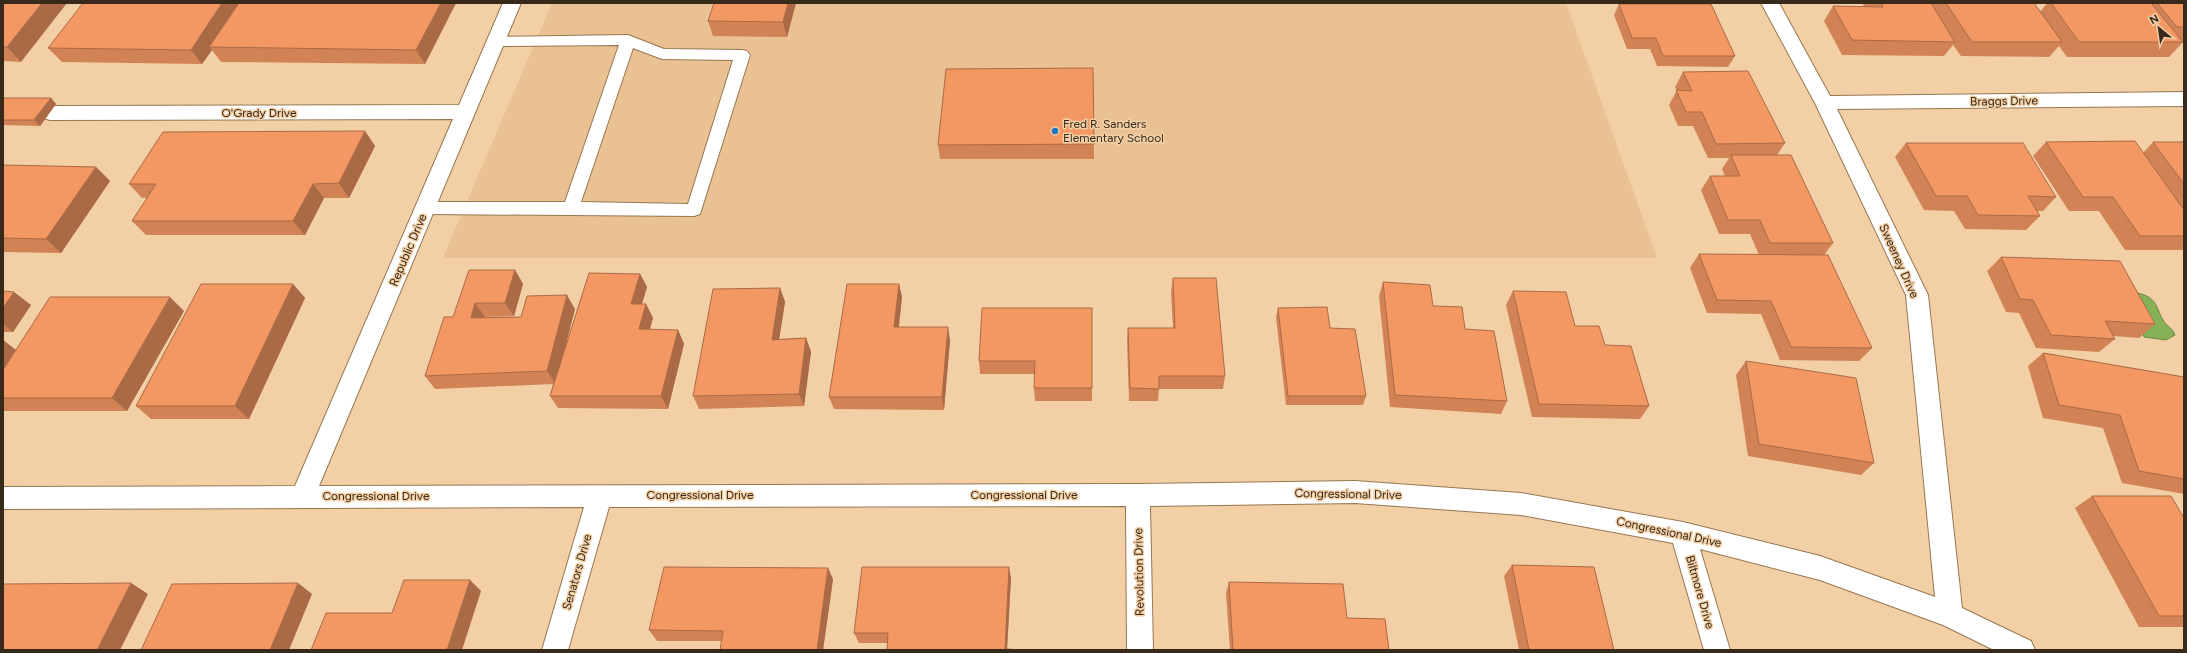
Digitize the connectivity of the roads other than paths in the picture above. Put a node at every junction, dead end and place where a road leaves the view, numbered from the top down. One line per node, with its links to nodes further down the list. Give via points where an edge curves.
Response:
1 (512, 3): 3 (street, Republic Drive)
2 (1770, 3): 6 (street, Sweeney Drive)
3 (496, 40): 4 (lane); 7 (street, Republic Drive)
4 (628, 40): 10 (lane); 10 (lane, via 662,54 742,55 694,210)
5 (2184, 100): 6 (street, Braggs Drive)
6 (1824, 103): 16 (street, Sweeney Drive, via 1917,295)
7 (467, 112): 8 (street, O'Grady Drive); 9 (street, Republic Drive)
8 (50, 113)
9 (426, 208): 10 (lane); 13 (street, Republic Drive)
10 (571, 208)
11 (600, 495): 12 (street, Congressional Drive); 13 (street, Congressional Drive); 17 (street, Senators Drive)
12 (1138, 495): 15 (street, Congressional Drive, via 1355,492 1521,504); 18 (street, Revolution Drive)
13 (303, 496): 14 (street, Congressional Drive)
14 (3, 498)
15 (1683, 533): 16 (street, Congressional Drive, via 1820,568); 19 (street, Biltmore Drive)
16 (1950, 615): 20 (street, Congressional Drive)
17 (555, 650)
18 (1140, 650)
19 (1717, 650)
20 (2022, 650)

